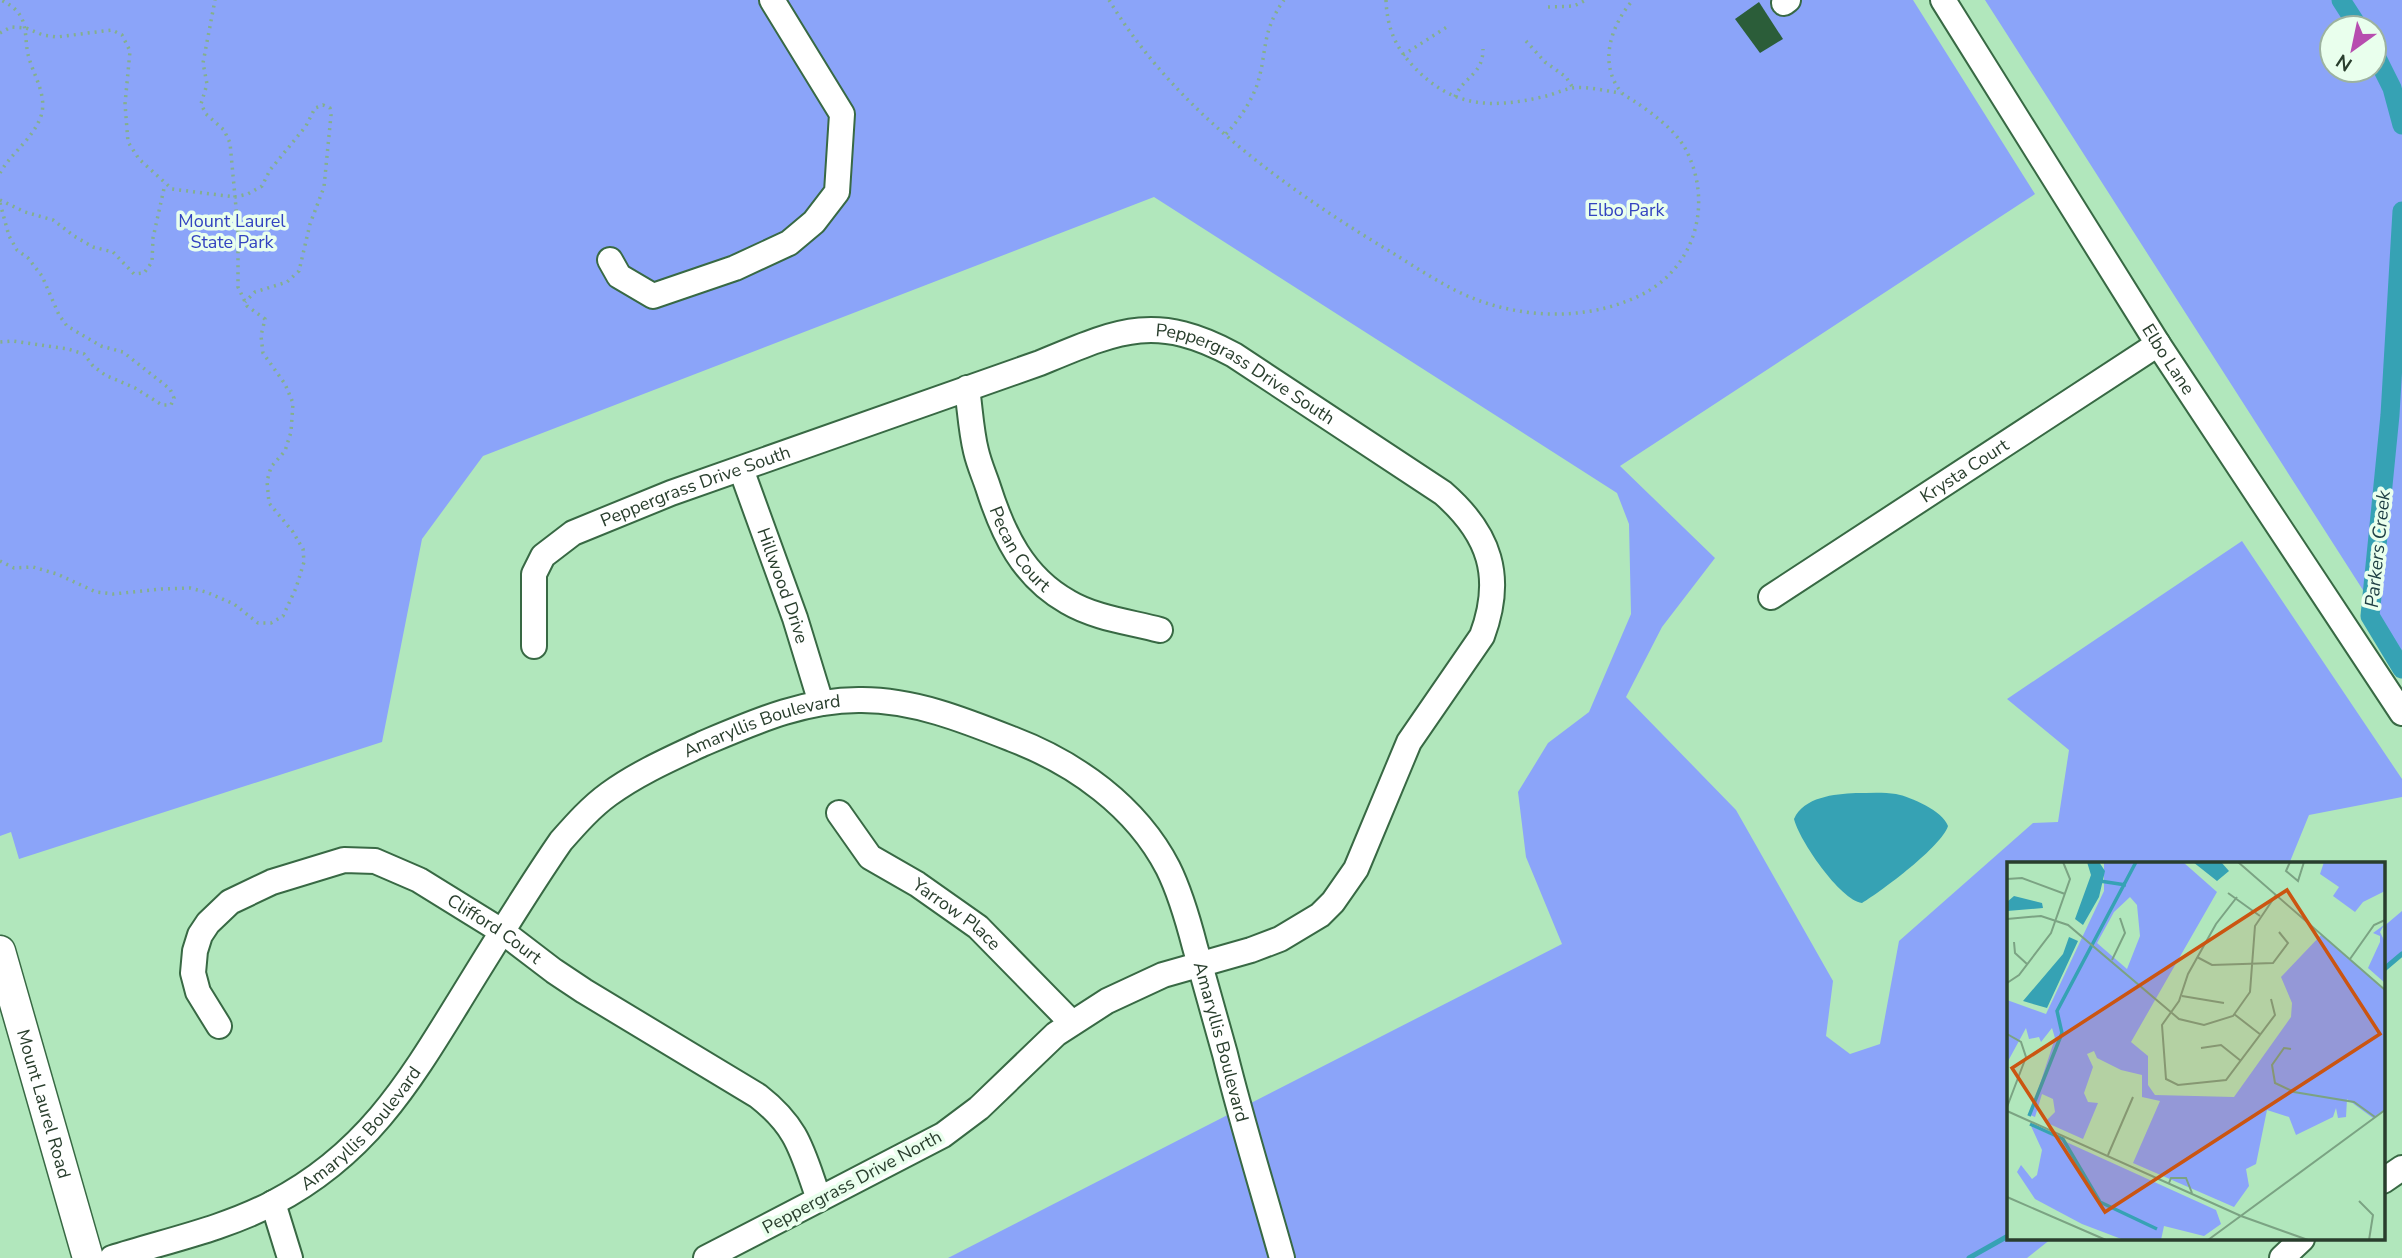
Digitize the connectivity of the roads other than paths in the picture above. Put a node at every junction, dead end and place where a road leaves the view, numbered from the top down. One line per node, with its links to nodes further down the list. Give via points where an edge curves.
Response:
1 (772, 0): 3 (street, via 842,114 837,192 814,222 789,243 735,268 653,296 619,276)
2 (1943, 0): 4 (street, Elbo Lane)
3 (610, 261)
4 (2158, 344): 7 (street, Krysta Court); 11 (street, Elbo Lane)
5 (967, 388): 6 (street, Peppergrass Drive South); 8 (street, Pecan Court, via 976,452 1005,533 1024,566 1069,603); 15 (street, Peppergrass Drive South, via 1118,333 1177,331 1234,355 1443,493 1482,538 1493,577 1482,636 1409,742 1345,887 1320,915 1294,933)
6 (741, 469): 9 (street, Peppergrass Drive South, via 591,525 556,544 534,574); 10 (street, Hillwood Drive)
7 (1770, 597)
8 (1160, 629)
9 (534, 646)
10 (821, 703): 13 (street, Amaryllis Boulevard, via 750,724 663,762 608,795 561,841); 15 (street, Amaryllis Boulevard, via 864,699 922,708 1028,745 1075,769 1136,822 1167,867)
11 (2402, 713)
12 (839, 813): 16 (street, Yarrow Place, via 870,857 978,927)
13 (503, 932): 17 (street, Clifford Court, via 419,880 375,862 344,860 300,872 230,902 200,935 193,973 198,992); 20 (street, Clifford Court, via 564,978 770,1105 797,1138); 21 (street, Amaryllis Boulevard, via 383,1116 340,1159)
14 (0, 951): 23 (main road, Mount Laurel Road)
15 (1200, 964): 16 (street, Peppergrass Drive North, via 1139,984); 27 (street, Amaryllis Boulevard)
16 (1071, 1022): 20 (street, Peppergrass Drive North, via 961,1123)
17 (219, 1026)
18 (2402, 1168): 19 (street)
19 (2384, 1180)
20 (819, 1199): 26 (street, Peppergrass Drive North)
21 (273, 1203): 24 (street, Amaryllis Boulevard, via 212,1228); 25 (street)
22 (2301, 1240): 28 (street)
23 (88, 1258)
24 (112, 1258)
25 (290, 1258)
26 (706, 1258)
27 (1282, 1258)
28 (2282, 1258)

